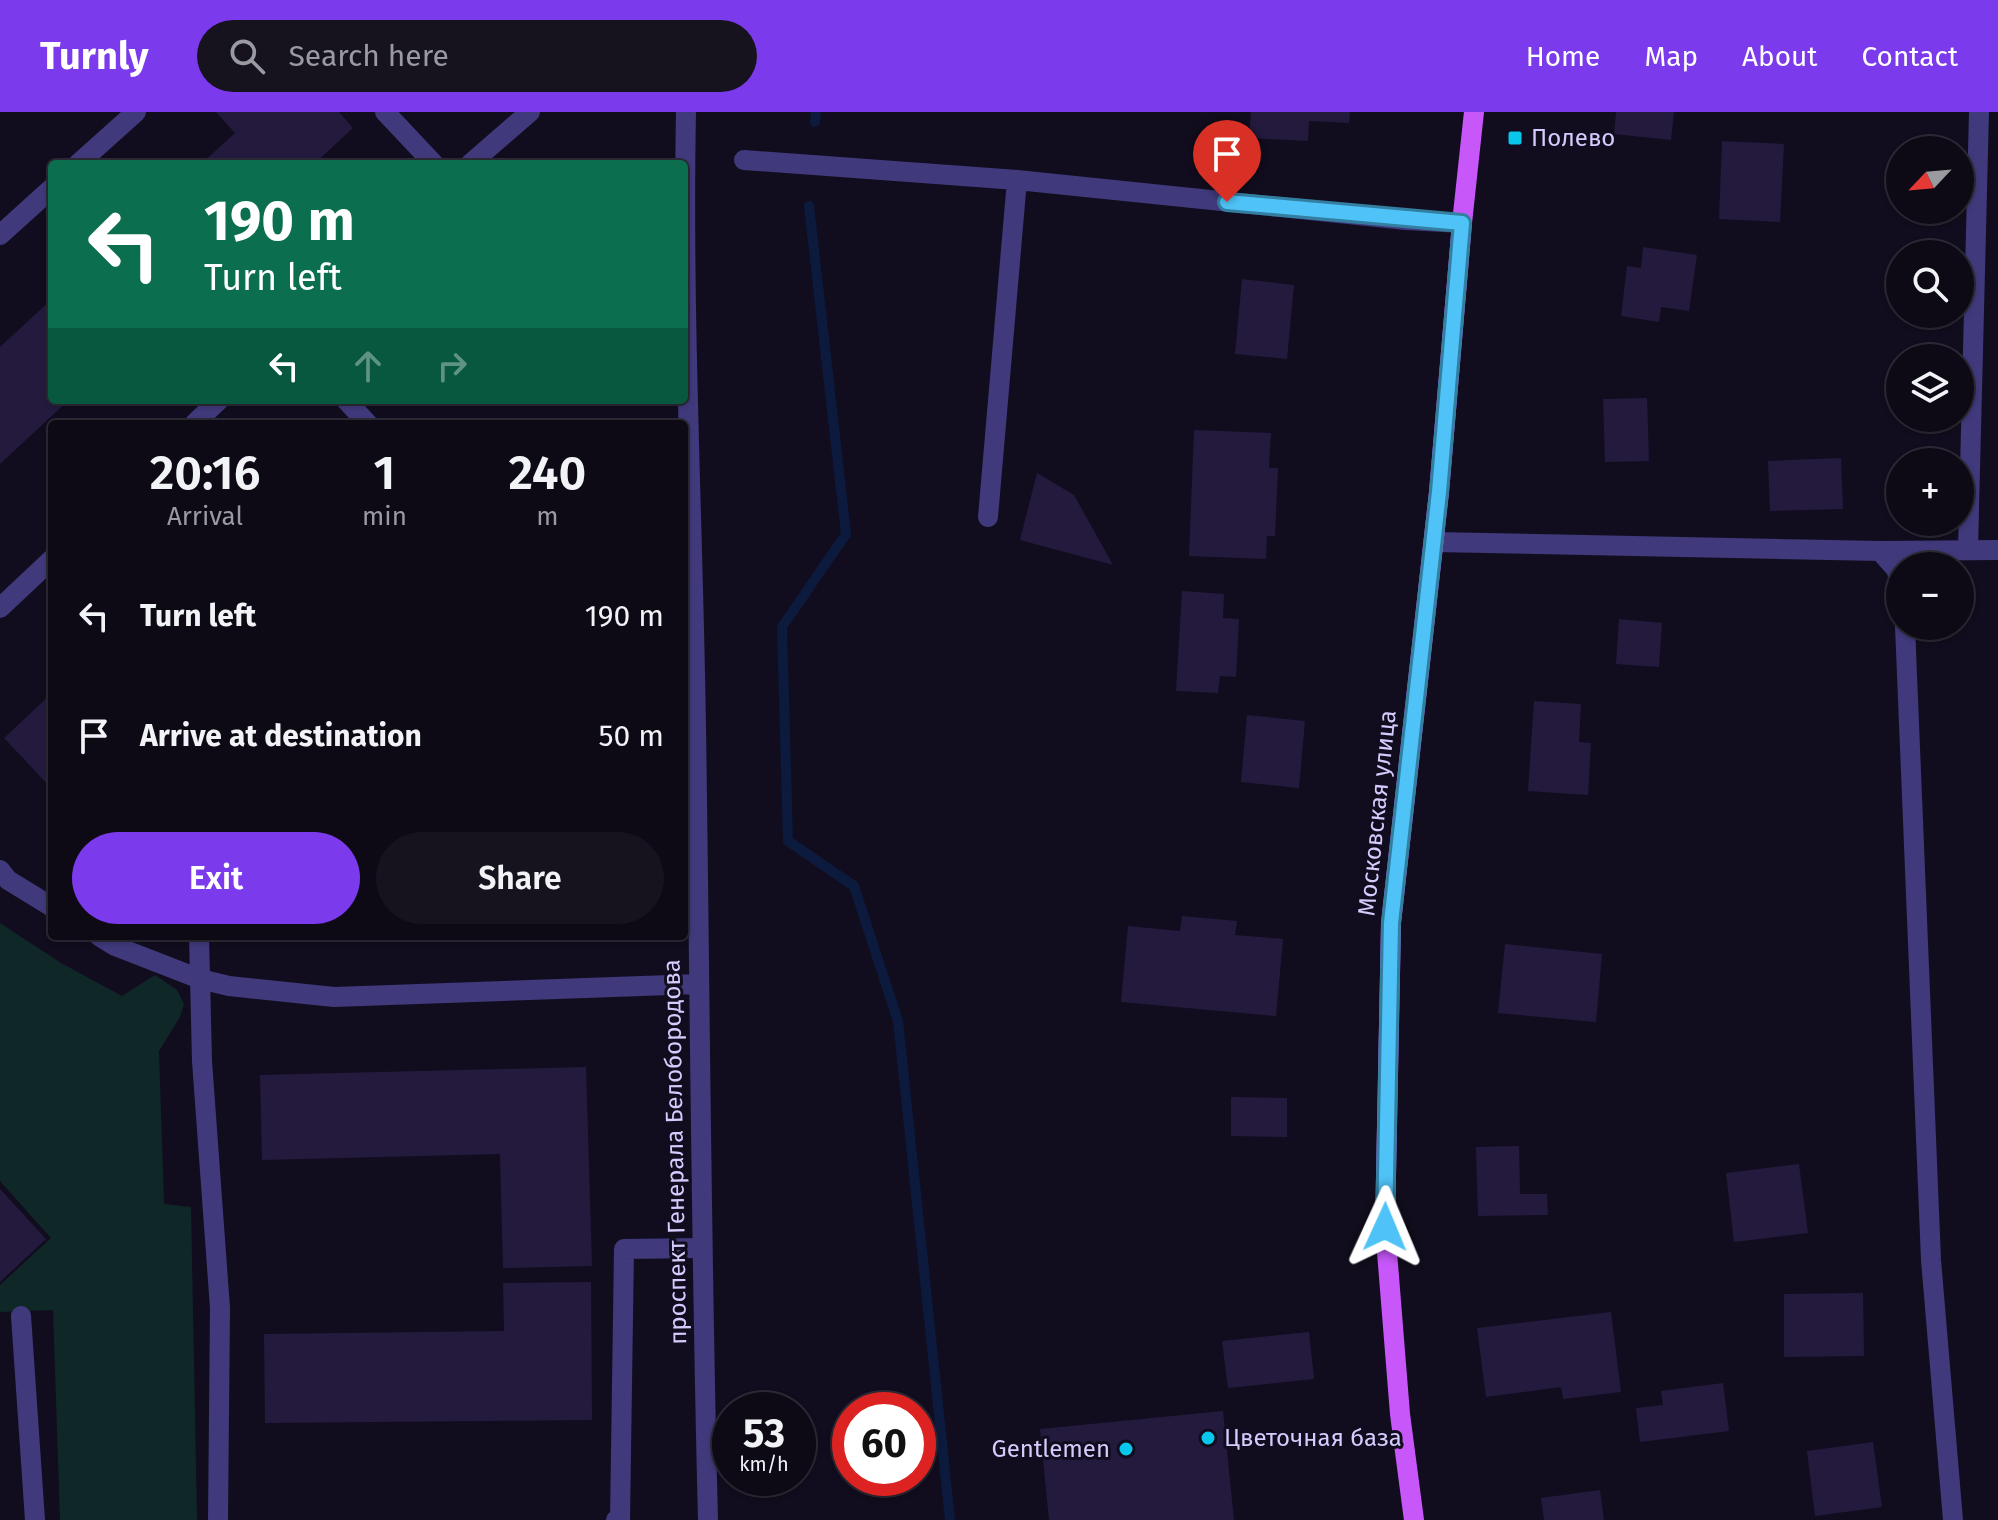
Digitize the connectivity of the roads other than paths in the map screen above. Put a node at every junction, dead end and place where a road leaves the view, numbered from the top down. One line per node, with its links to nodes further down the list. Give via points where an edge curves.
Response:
1 (385, 112): 8 (street)
2 (530, 112): 9 (street)
3 (686, 112): 10 (street, проспект Генерала Белобородова)
4 (1474, 112): 14 (main road, Московская улица)
5 (1979, 112): 23 (street)
6 (128, 114): 7 (street)
7 (82, 160)
8 (430, 160)
9 (475, 160)
10 (686, 160)
11 (744, 160): 12 (street)
12 (1017, 180): 14 (street); 20 (street)
13 (48, 192): 15 (street)
14 (1462, 223): 22 (main road, Московская улица)
15 (0, 235)
16 (215, 404): 18 (street)
17 (350, 404): 19 (street)
18 (198, 420)
19 (364, 420)
20 (988, 517)
21 (688, 518): 30 (street, проспект Генерала Белобородова)
22 (1434, 542): 25 (street); 43 (main road, Московская улица, via 1391,923 1385,1227)
23 (1968, 549): 24 (street); 25 (street)
24 (1998, 550)
25 (1880, 551): 26 (street)
26 (1886, 558)
27 (48, 563): 28 (street)
28 (0, 608)
29 (1906, 640): 44 (street, via 1931,1260)
30 (690, 729): 36 (street, проспект Генерала Белобородова)
31 (0, 870): 32 (street)
32 (48, 905)
33 (105, 940): 35 (street)
34 (199, 940): 35 (street)
35 (200, 979): 36 (street, via 334,997); 40 (street, via 220,1308)
36 (698, 984): 37 (street, проспект Генерала Белобородова)
37 (701, 1248): 41 (street, via 624,1249); 42 (street, проспект Генерала Белобородова)
38 (21, 1316): 39 (street)
39 (35, 1520)
40 (218, 1520)
41 (616, 1520)
42 (708, 1520)
43 (1414, 1520)
44 (1953, 1520)

